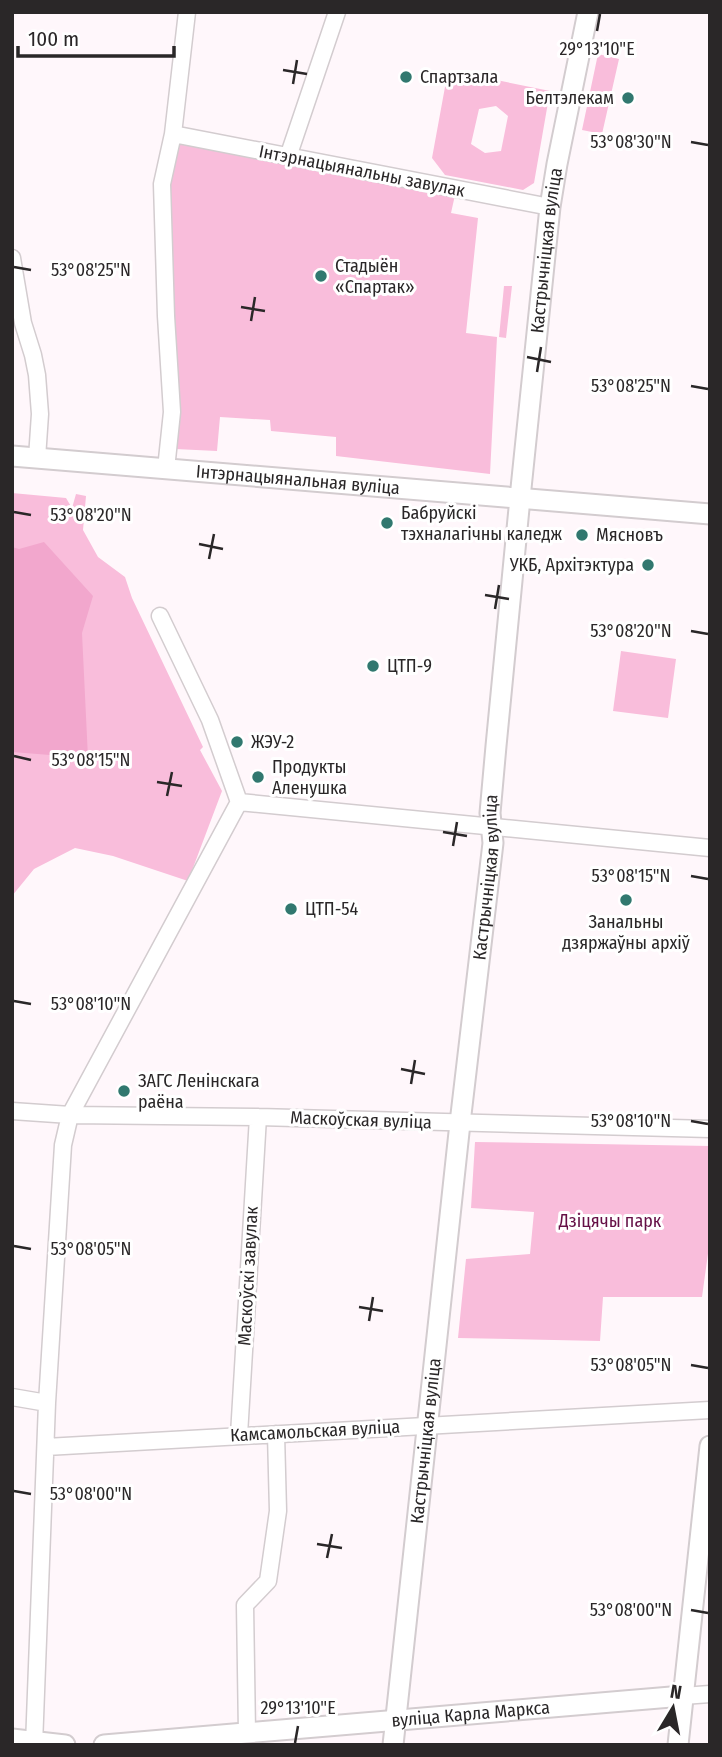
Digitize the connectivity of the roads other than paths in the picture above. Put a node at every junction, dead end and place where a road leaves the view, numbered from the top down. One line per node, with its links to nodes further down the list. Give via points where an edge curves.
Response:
1 (187, 12): 4 (street)
2 (337, 12): 5 (street)
3 (588, 12): 6 (main road, Кастрычніцкая вуліца)
4 (173, 134): 5 (street, Інтэрнацыянальны завулак); 12 (street, via 162,184 172,412)
5 (288, 157): 6 (street, Інтэрнацыянальны завулак)
6 (550, 207): 13 (main road, Кастрычніцкая вуліца)
7 (12, 258): 8 (street)
8 (15, 298): 9 (street)
9 (18, 320): 11 (street, via 37,375)
10 (12, 456): 11 (main road, Інтэрнацыянальная вуліца)
11 (37, 458): 12 (main road, Інтэрнацыянальная вуліца)
12 (166, 469): 13 (main road, Інтэрнацыянальная вуліца)
13 (520, 498): 14 (main road, Інтэрнацыянальная вуліца); 17 (main road, Кастрычніцкая вуліца)
14 (710, 514)
15 (160, 617): 16 (street, via 210,720)
16 (239, 802): 17 (street); 20 (street)
17 (493, 828): 18 (street); 22 (main road, Кастрычніцкая вуліца)
18 (710, 848)
19 (12, 1111): 20 (street, Маскоўская вуліца)
20 (70, 1115): 21 (street, Маскоўская вуліца); 25 (street, via 63,1145)
21 (258, 1117): 22 (street, Маскоўская вуліца); 29 (street, Маскоўскі завулак)
22 (460, 1123): 23 (street, Маскоўская вуліца); 27 (main road, Кастрычніцкая вуліца)
23 (710, 1129)
24 (12, 1397): 25 (street)
25 (47, 1403): 30 (street)
26 (710, 1410): 27 (street, Камсамольская вуліца)
27 (428, 1425): 28 (street, Камсамольская вуліца); 34 (main road, Кастрычніцкая вуліца)
28 (276, 1434): 29 (street, Камсамольская вуліца); 35 (street, via 278,1511 268,1581 244,1605)
29 (239, 1436): 30 (street, Камсамольская вуліца)
30 (46, 1447): 37 (street)
31 (710, 1447): 33 (main road)
32 (710, 1694): 33 (street, вуліца Карла Маркса)
33 (682, 1696): 34 (main road, вуліца Карла Маркса); 41 (main road)
34 (395, 1721): 35 (main road, вуліца Карла Маркса); 40 (main road, Кастрычніцкая вуліца)
35 (247, 1733): 39 (main road, вуліца Карла Маркса)
36 (12, 1739): 37 (main road)
37 (34, 1744): 38 (main road)
38 (65, 1745)
39 (104, 1745)
40 (393, 1745)
41 (678, 1745)

